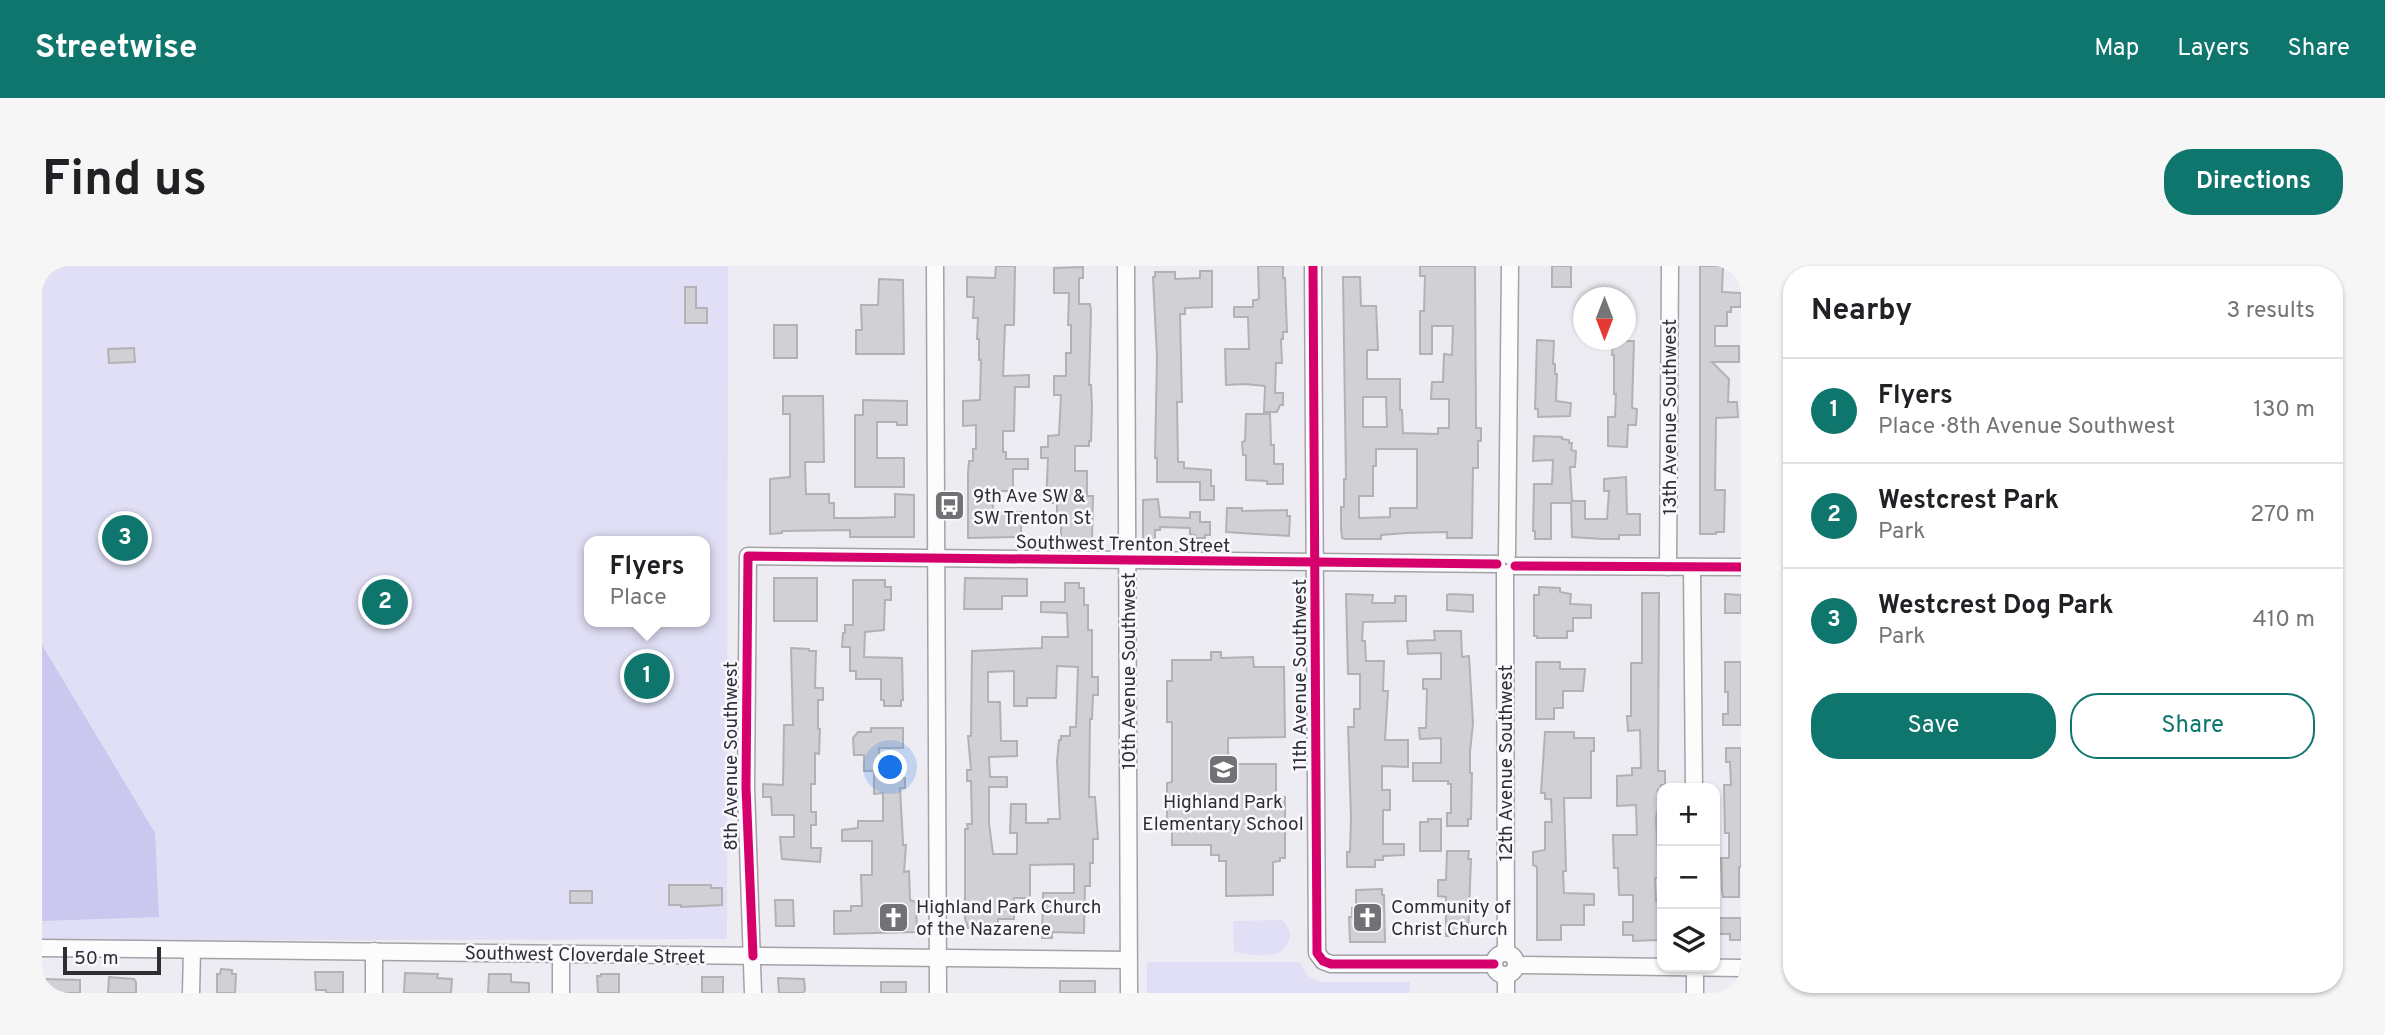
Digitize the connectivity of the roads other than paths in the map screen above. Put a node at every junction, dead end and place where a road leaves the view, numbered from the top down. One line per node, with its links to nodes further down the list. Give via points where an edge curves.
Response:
1 (935, 266): 7 (street)
2 (1126, 266): 8 (street, 10th Avenue Southwest)
3 (1313, 266): 9 (street, 11th Avenue Southwest)
4 (1510, 266): 10 (street, 12th Avenue Southwest)
5 (1670, 266): 11 (street, 13th Avenue Southwest)
6 (748, 556): 7 (street, Southwest Trenton Street); 19 (street, 8th Avenue Southwest, via 746,787)
7 (936, 557): 8 (street, Southwest Trenton Street); 20 (street)
8 (1128, 560): 9 (street, Southwest Trenton Street); 21 (street, 10th Avenue Southwest)
9 (1316, 562): 10 (street, Southwest Trenton Street); 22 (street, 11th Avenue Southwest, via 1317,953 1331,964)
10 (1506, 565): 11 (street, Southwest Trenton Street); 22 (street, 12th Avenue Southwest)
11 (1668, 567): 12 (street, Southwest Trenton Street)
12 (1692, 567): 13 (street, Southwest Trenton Street); 14 (street)
13 (1741, 567)
14 (1694, 783)
15 (42, 948): 16 (street, Southwest Cloverdale Street)
16 (192, 950): 17 (street, Southwest Cloverdale Street); 27 (street)
17 (374, 951): 18 (street, Southwest Cloverdale Street); 28 (street)
18 (561, 954): 19 (street, Southwest Cloverdale Street); 29 (street)
19 (753, 956): 20 (street, Southwest Cloverdale Street); 30 (street, 8th Avenue Southwest)
20 (937, 958): 21 (street, Southwest Cloverdale Street); 31 (street)
21 (1128, 960): 32 (street, 10th Avenue Southwest)
22 (1505, 964): 23 (street); 33 (street, 12th Avenue Southwest)
23 (1657, 966)
24 (1720, 968): 25 (street)
25 (1741, 968)
26 (1695, 972): 34 (street)
27 (191, 993)
28 (374, 993)
29 (561, 993)
30 (753, 993)
31 (938, 993)
32 (1129, 993)
33 (1506, 993)
34 (1695, 993)

